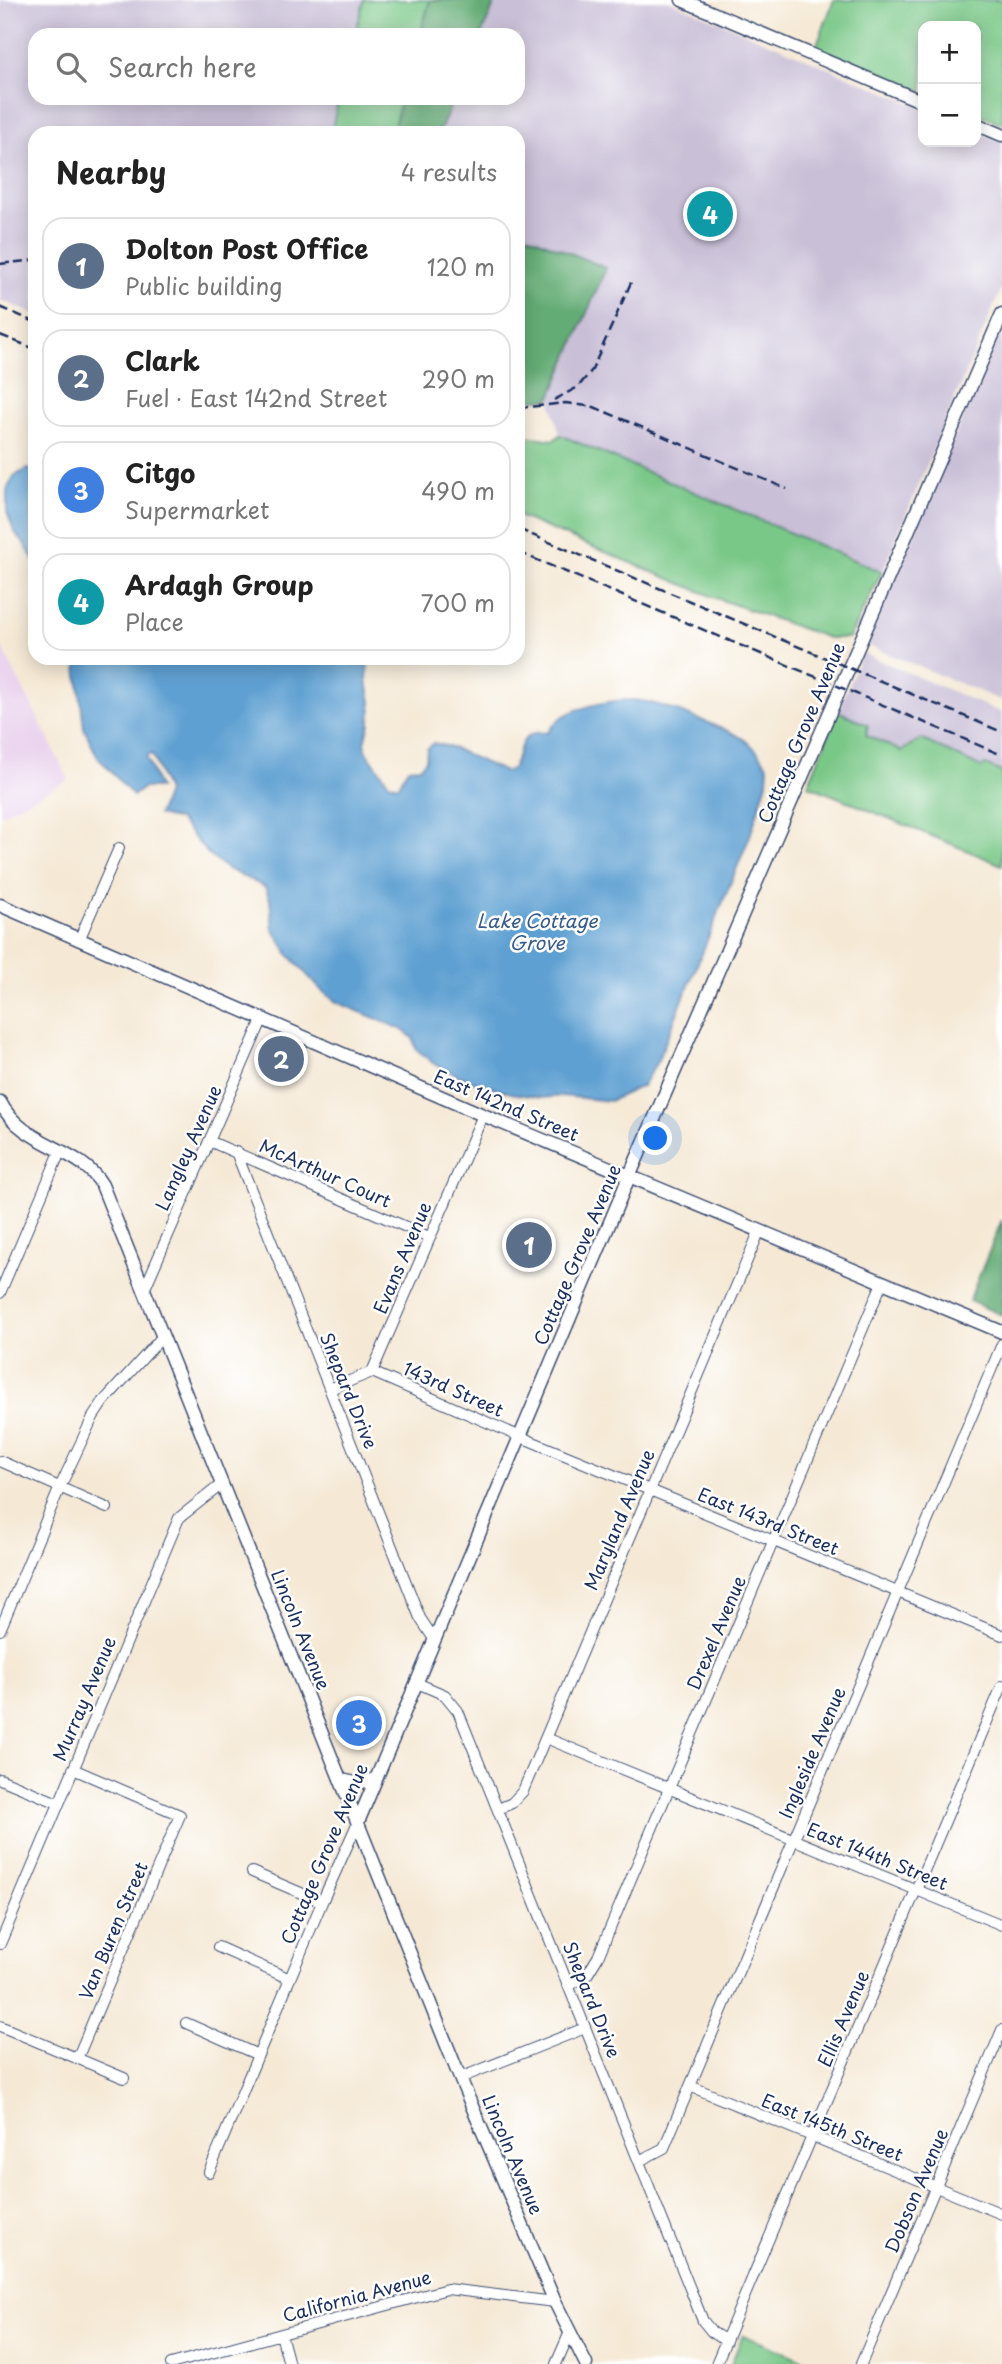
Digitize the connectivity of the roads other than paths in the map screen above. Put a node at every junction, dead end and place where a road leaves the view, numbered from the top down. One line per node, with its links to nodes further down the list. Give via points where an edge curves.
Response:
1 (682, 0): 2 (street)
2 (918, 100)
3 (981, 126): 4 (street)
4 (1002, 135)
5 (1002, 314): 15 (street, Cottage Grove Avenue)
6 (119, 848): 8 (street)
7 (0, 905): 8 (street, East 142nd Street)
8 (79, 940): 9 (street, East 142nd Street)
9 (262, 1020): 11 (street, East 142nd Street); 12 (street, Langley Avenue)
10 (0, 1102): 13 (street, Lincoln Avenue, via 20,1129)
11 (482, 1115): 15 (street, East 142nd Street); 17 (street, Evans Avenue)
12 (209, 1141): 14 (street, McArthur Court); 19 (street, Langley Avenue)
13 (60, 1152): 19 (street, Lincoln Avenue, via 97,1177); 20 (street)
14 (236, 1152): 17 (street, McArthur Court); 25 (street, Shepard Drive)
15 (629, 1177): 16 (street, East 142nd Street); 26 (street, Cottage Grove Avenue)
16 (759, 1232): 18 (street, East 142nd Street); 30 (street, Maryland Avenue)
17 (429, 1237): 24 (street, Evans Avenue)
18 (882, 1283): 21 (street, East 142nd Street); 32 (street, Drexel Avenue)
19 (145, 1288): 22 (street, Lincoln Avenue)
20 (0, 1293)
21 (1002, 1332)
22 (163, 1336): 28 (street, Lincoln Avenue); 29 (street, via 103,1402)
23 (1002, 1344): 33 (street, Ingleside Avenue)
24 (372, 1372): 25 (street); 26 (street, 143rd Street)
25 (330, 1389): 36 (street, Shepard Drive, via 420,1619)
26 (521, 1437): 30 (street, East 143rd Street); 36 (street, Cottage Grove Avenue)
27 (0, 1461): 29 (street)
28 (222, 1484): 40 (street, Murray Avenue, via 179,1518); 43 (street, Lincoln Avenue)
29 (60, 1487): 31 (street); 34 (street)
30 (650, 1490): 32 (street, East 143rd Street); 39 (street, Maryland Avenue)
31 (107, 1507)
32 (773, 1541): 33 (street, East 143rd Street); 44 (street, Drexel Avenue)
33 (898, 1592): 35 (street, East 143rd Street); 48 (street, Ingleside Avenue)
34 (0, 1630)
35 (1002, 1635)
36 (434, 1639): 37 (street, Cottage Grove Avenue)
37 (417, 1683): 42 (street, Cottage Grove Avenue); 46 (street, Shepard Drive, via 445,1695 458,1711)
38 (1002, 1686): 50 (street, Ellis Avenue)
39 (546, 1738): 44 (street, East 144th Street); 46 (street, Maryland Avenue, via 518,1798)
40 (73, 1769): 45 (street, Murray Avenue); 62 (street, Van Buren Street, via 180,1815)
41 (0, 1779): 45 (street)
42 (376, 1779): 43 (street); 47 (street, Cottage Grove Avenue)
43 (341, 1780): 47 (street, Lincoln Avenue)
44 (669, 1789): 48 (street, East 144th Street); 56 (street, Drexel Avenue, via 593,1968)
45 (58, 1803): 53 (street, Murray Avenue)
46 (498, 1809): 56 (street, Shepard Drive)
47 (358, 1822): 51 (street, Cottage Grove Avenue); 64 (street, Lincoln Avenue)
48 (793, 1840): 50 (street, East 144th Street); 65 (street, Ingleside Avenue)
49 (252, 1872): 51 (street)
50 (916, 1890): 52 (street, East 144th Street); 66 (street, Ellis Avenue)
51 (322, 1902): 55 (street, Cottage Grove Avenue)
52 (1002, 1926)
53 (0, 1944)
54 (218, 1947): 55 (street)
55 (290, 1979): 61 (street, Cottage Grove Avenue)
56 (569, 1986): 59 (street, Shepard Drive)
57 (186, 2023): 61 (street)
58 (0, 2026): 62 (street)
59 (585, 2028): 64 (street); 67 (street, Shepard Drive)
60 (1002, 2030): 69 (street, Dobson Avenue)
61 (258, 2055): 68 (street, Cottage Grove Avenue)
62 (77, 2059): 63 (street)
63 (124, 2078)
64 (460, 2078): 71 (street, Lincoln Avenue)
65 (690, 2086): 66 (street, East 145th Street); 67 (street, Ingleside Avenue, via 664,2148)
66 (812, 2136): 69 (street, East 145th Street); 74 (street, Ellis Avenue)
67 (639, 2161): 74 (street, Shepard Drive, via 703,2320)
68 (209, 2172)
69 (935, 2187): 70 (street, East 145th Street); 80 (street, Dobson Avenue)
70 (1002, 2214)
71 (555, 2302): 72 (street, Lincoln Avenue); 73 (street, California Avenue, via 447,2289)
72 (570, 2332): 77 (street); 78 (street, Lincoln Avenue)
73 (281, 2334): 75 (street, California Avenue); 76 (street)
74 (726, 2341): 79 (street, Ellis Avenue)
75 (171, 2364)
76 (289, 2364)
77 (556, 2364)
78 (586, 2364)
79 (716, 2364)
80 (860, 2364)

